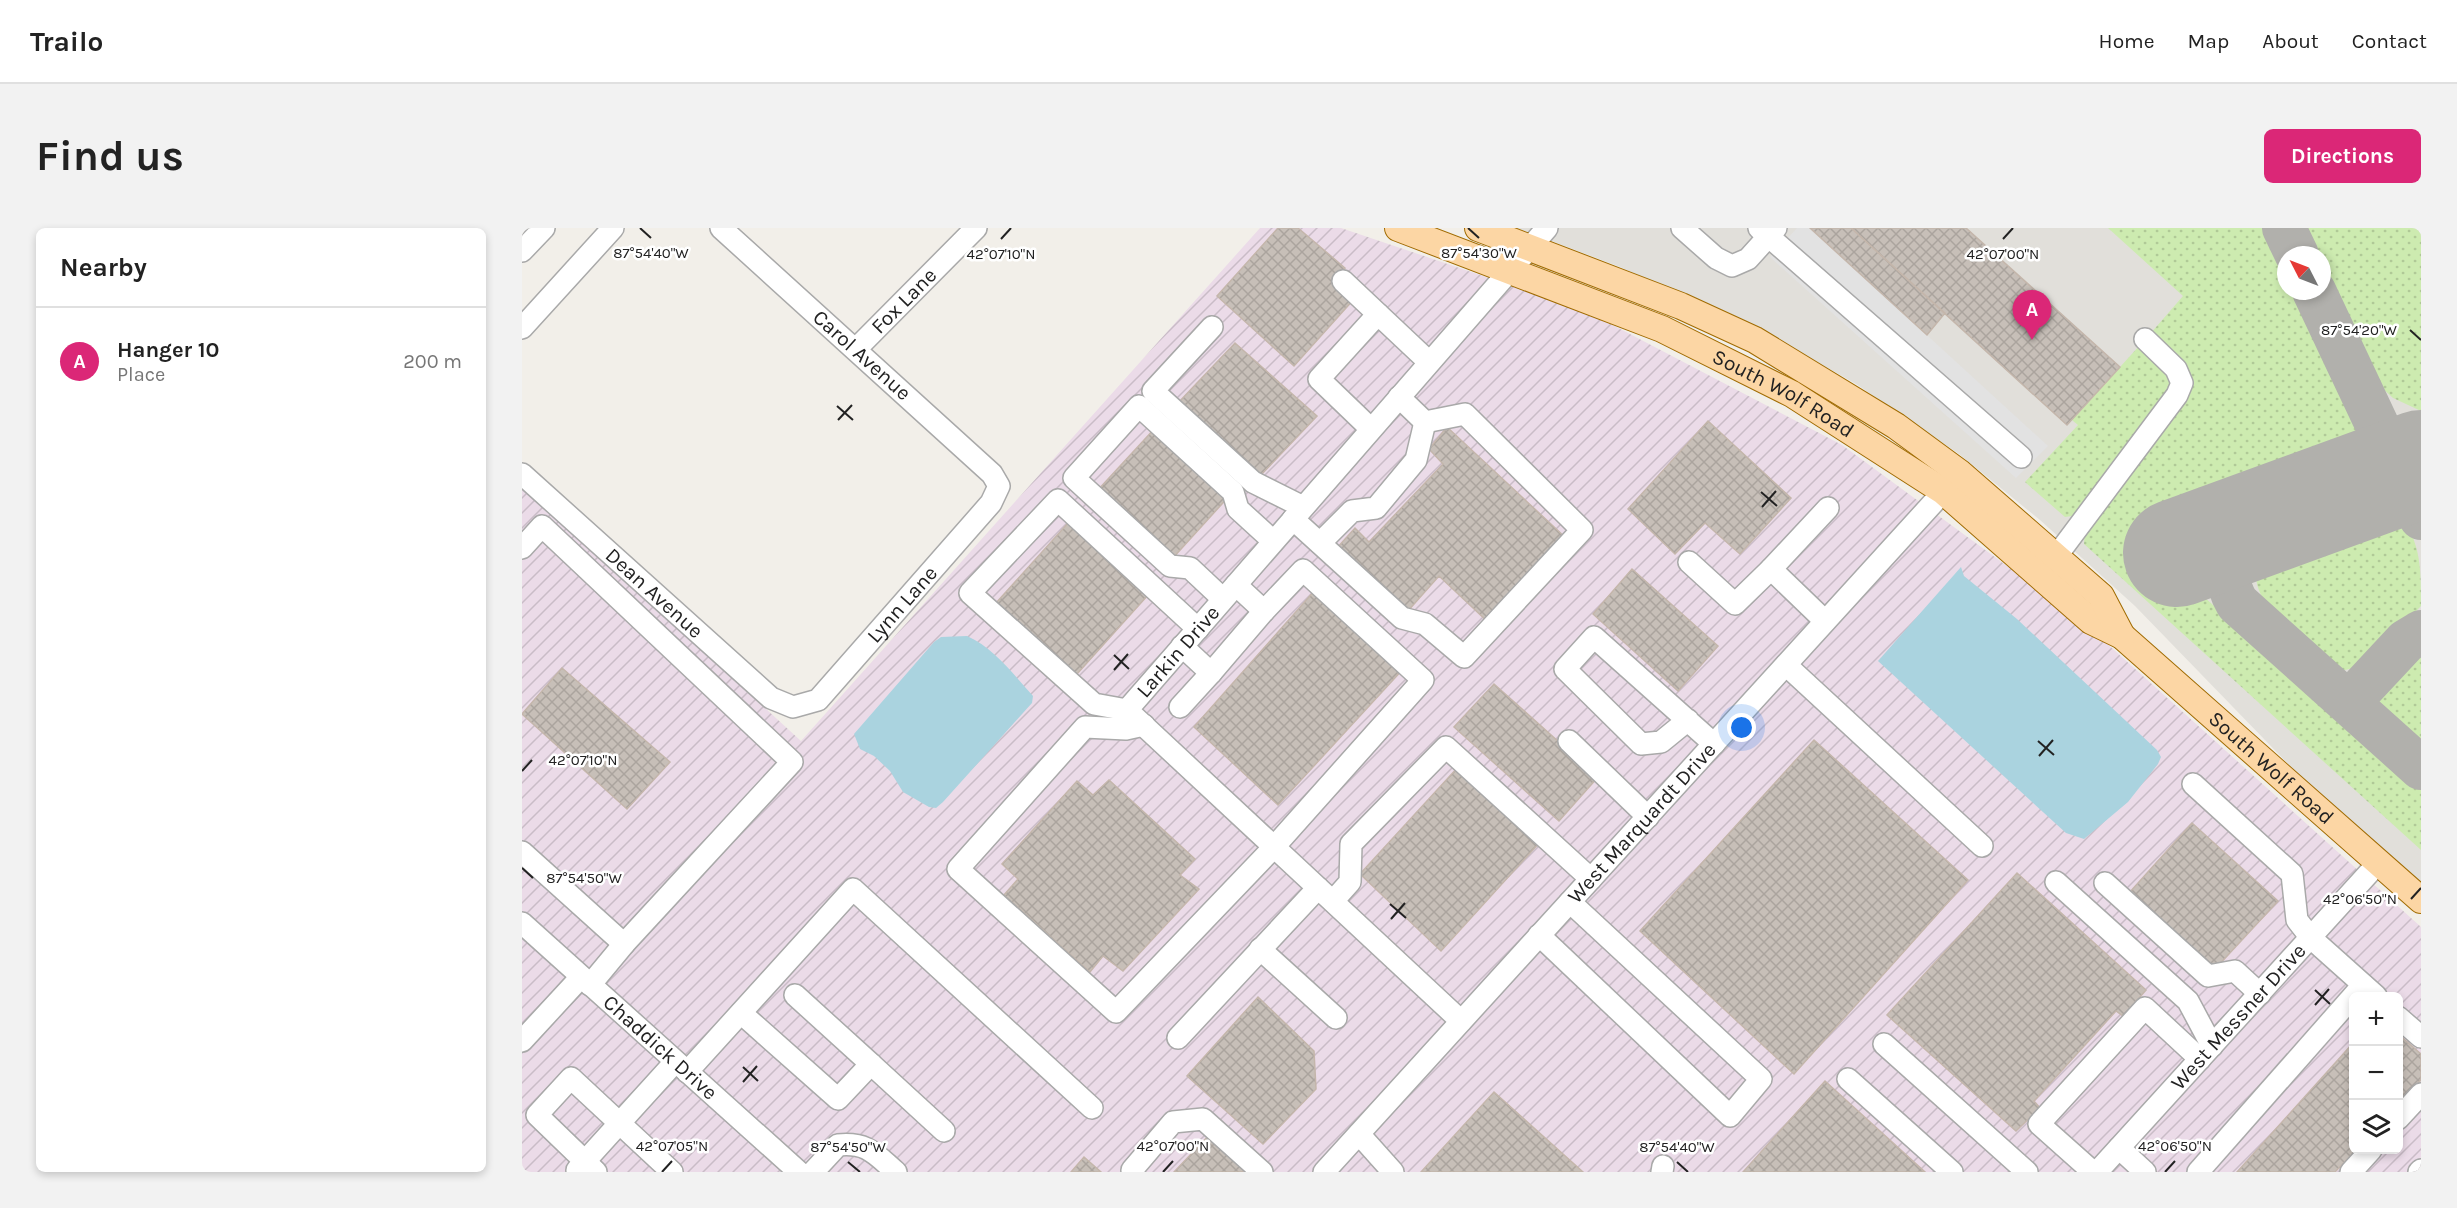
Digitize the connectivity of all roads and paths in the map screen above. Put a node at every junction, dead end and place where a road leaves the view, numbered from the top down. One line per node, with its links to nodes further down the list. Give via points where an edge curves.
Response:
1 (544, 228): 11 (street)
2 (613, 228): 15 (street)
3 (721, 228): 18 (street, Carol Avenue)
4 (976, 228): 18 (street, Fox Lane)
5 (1398, 228): 12 (main road, South Wolf Road)
6 (1478, 228): 10 (main road, South Wolf Road)
7 (1546, 228): 10 (street, Larkin Drive)
8 (1682, 228): 9 (street, via 1716,258 1732,266 1748,259)
9 (1768, 231): 23 (street)
10 (1528, 247): 12 (street, Larkin Drive); 25 (main road, South Wolf Road, via 1681,306 1755,340 1896,426)
11 (522, 251)
12 (1509, 270): 19 (street, Larkin Drive); 25 (main road, South Wolf Road, via 1662,329 1738,365)
13 (1344, 281): 14 (street)
14 (1378, 314): 19 (street); 22 (street, via 1319,379)
15 (522, 327)
16 (1212, 327): 28 (street, via 1153,391 1253,482)
17 (2145, 339): 32 (street, via 2176,369 2182,383 2177,395)
18 (856, 349): 26 (street, Carol Avenue, via 992,474)
19 (1430, 362): 20 (street, Larkin Drive)
20 (1399, 398): 21 (street); 22 (street, Larkin Drive)
21 (1425, 422): 30 (street, via 1416,460 1376,508 1352,511); 30 (street, via 1466,414 1582,530 1464,657 1425,624 1402,618)
22 (1371, 429): 28 (street, Larkin Drive)
23 (2021, 457)
24 (522, 474): 43 (street, Dean Avenue, via 771,698)
25 (1952, 482): 32 (main road, South Wolf Road); 37 (street, West Marquardt Drive); 39 (main road, South Wolf Road, via 2091,621)
26 (999, 486): 43 (street, Lynn Lane, via 991,503 818,700)
27 (1828, 508): 34 (street)
28 (1298, 513): 29 (street, Larkin Drive); 30 (street)
29 (1273, 541): 35 (street, Larkin Drive); 35 (street, via 1238,509 1233,492 1139,406 1074,478 1170,566 1190,568)
30 (1320, 543)
31 (522, 549): 65 (street, via 542,526 792,762)
32 (2055, 558): 39 (main road, South Wolf Road, via 2102,596)
33 (1689, 562): 34 (street, via 1736,604)
34 (1772, 569): 37 (street)
35 (1229, 592): 36 (street); 38 (street, Larkin Drive)
36 (1264, 611): 42 (street); 53 (street, via 1303,570 1423,680)
37 (1825, 621): 41 (street, West Marquardt Drive)
38 (1198, 628): 40 (street, Larkin Drive); 45 (street, via 1058,500 970,593 1094,704)
39 (2122, 636): 55 (main road, South Wolf Road)
40 (1182, 646): 42 (street); 45 (street, Larkin Drive)
41 (1786, 665): 49 (street, West Marquardt Drive); 52 (street)
42 (1211, 673): 44 (street)
43 (792, 707)
44 (1180, 707)
45 (1127, 710): 47 (street, Larkin Drive)
46 (1688, 720): 46 (street, via 1594,637 1565,669 1641,744 1661,742); 49 (street)
47 (1144, 726): 53 (street, Larkin Drive); 53 (street, via 1084,727 958,869 1116,1012)
48 (1569, 741): 51 (street)
49 (1714, 744): 51 (street, West Marquardt Drive)
50 (2193, 784): 64 (street, via 2292,874 2297,920)
51 (1648, 817): 56 (street, West Marquardt Drive)
52 (1982, 846)
53 (1274, 847): 59 (street, Larkin Drive)
54 (522, 852): 65 (street)
55 (2379, 862): 60 (main road, South Wolf Road); 64 (street, West Messner Drive)
56 (1591, 879): 59 (street, via 1446,747 1351,844 1350,882); 61 (street, West Marquardt Drive)
57 (2055, 882): 79 (street, via 2188,1001)
58 (2104, 883): 69 (street, via 2208,976 2235,971)
59 (1325, 895): 66 (street); 74 (street, Larkin Drive)
60 (2421, 900)
61 (1570, 902): 63 (street, West Marquardt Drive); 63 (street, via 1761,1079 1730,1116)
62 (522, 923): 67 (street, Chaddick Drive)
63 (1539, 935): 74 (street, West Marquardt Drive)
64 (2311, 938): 68 (street); 69 (street, West Messner Drive)
65 (624, 944): 67 (street)
66 (1260, 949): 72 (street); 77 (street)
67 (585, 981): 75 (street); 81 (street, Chaddick Drive)
68 (2370, 991): 104 (street)
69 (2260, 994): 79 (street, West Messner Drive)
70 (795, 995): 80 (street)
71 (741, 1013): 80 (street, via 838,1099); 81 (street); 84 (street, via 853,889)
72 (1336, 1018)
73 (2403, 1021): 76 (street)
74 (1461, 1022): 88 (street, West Marquardt Drive)
75 (526, 1028)
76 (2421, 1037)
77 (1178, 1038)
78 (1884, 1044): 101 (street)
79 (2206, 1053): 89 (street, West Messner Drive); 102 (street, via 2145,1008 2040,1124)
80 (871, 1064): 87 (street)
81 (681, 1067): 86 (street); 93 (street, Chaddick Drive)
82 (1848, 1079): 100 (street)
83 (2421, 1094): 85 (street)
84 (1092, 1108)
85 (2403, 1114)
86 (619, 1124): 91 (street); 91 (street, via 571,1078 537,1115); 92 (street)
87 (944, 1131)
88 (1359, 1134): 98 (street, West Marquardt Drive); 99 (street)
89 (2119, 1148): 102 (street, West Messner Drive); 103 (street)
90 (2367, 1154): 105 (street)
91 (585, 1168)
92 (672, 1172)
93 (799, 1172)
94 (813, 1172): 95 (street, via 838,1145 852,1143 868,1147)
95 (896, 1172)
96 (1134, 1172): 97 (street, via 1173,1122 1203,1119)
97 (1262, 1172)
98 (1324, 1172)
99 (1393, 1172)
100 (1952, 1172)
101 (2027, 1172)
102 (2095, 1172)
103 (2145, 1172)
104 (2198, 1172)
105 (2351, 1172)

